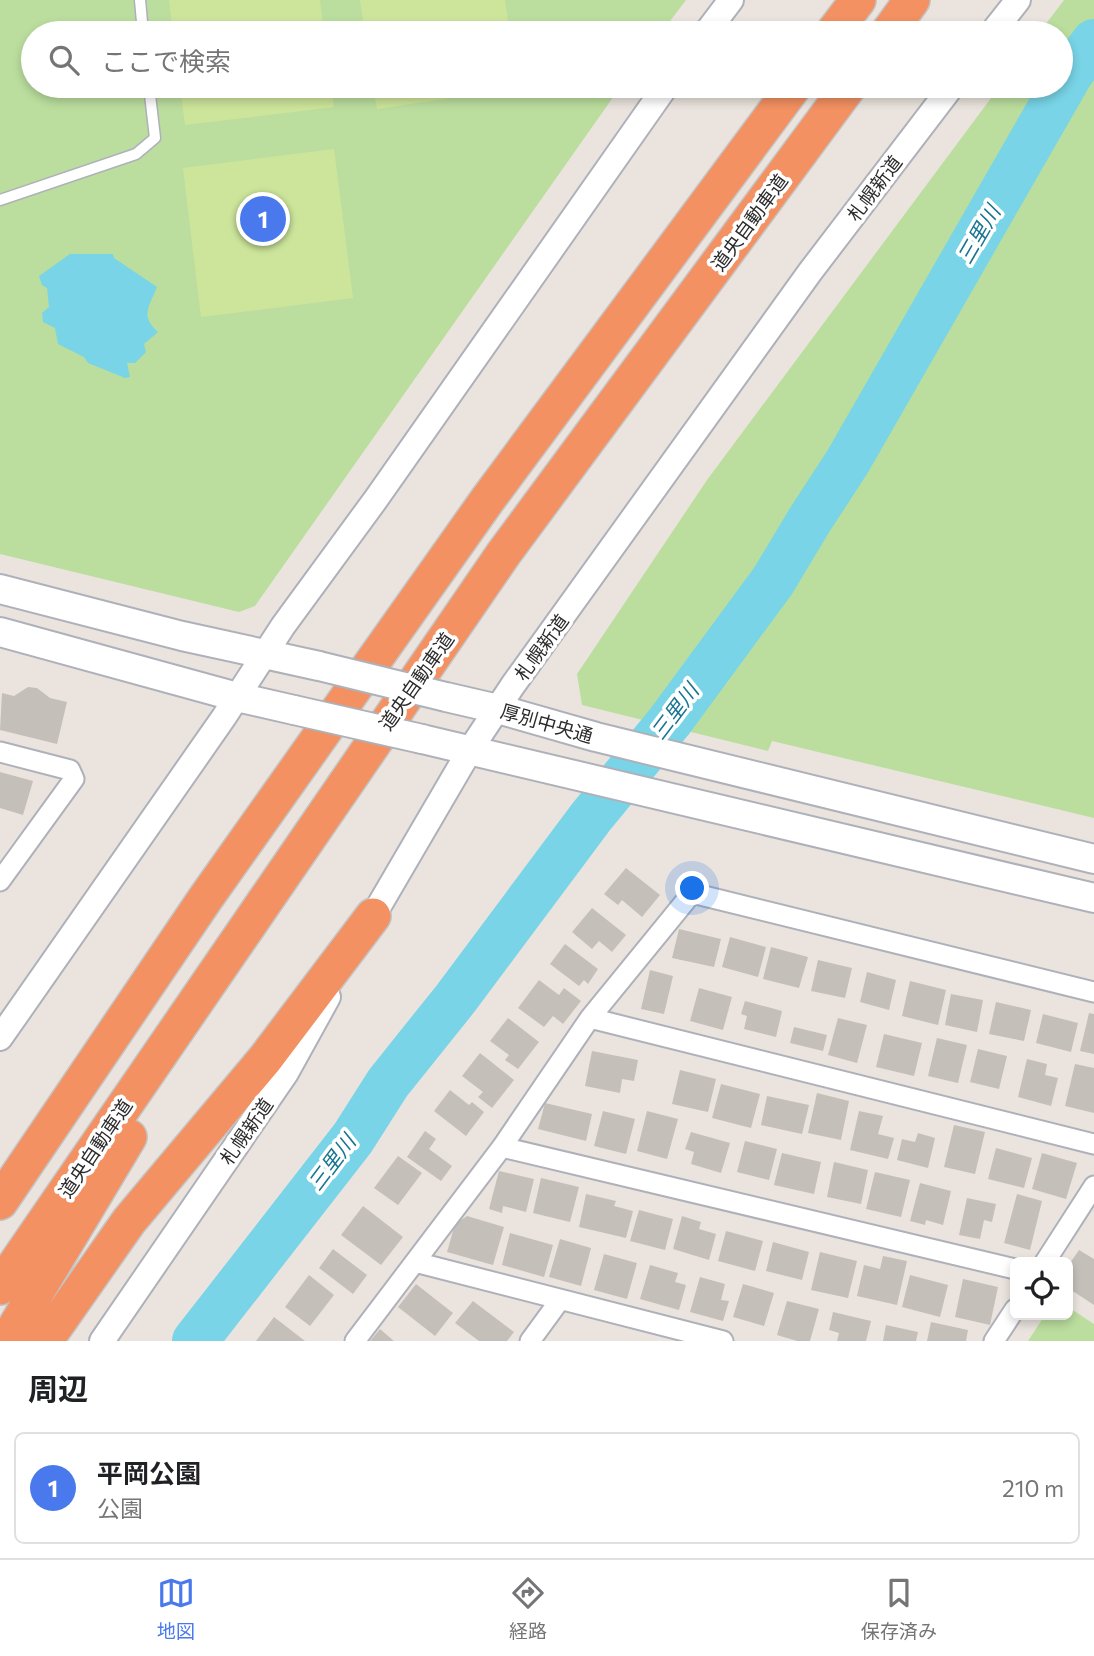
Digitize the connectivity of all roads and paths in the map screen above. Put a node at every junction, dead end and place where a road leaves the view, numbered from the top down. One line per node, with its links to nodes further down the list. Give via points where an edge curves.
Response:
1 (140, 0): 6 (lane)
2 (731, 0): 7 (street)
3 (858, 0): 8 (highway)
4 (912, 0): 9 (highway)
5 (1018, 0): 10 (street)
6 (143, 21)
7 (715, 21)
8 (842, 21)
9 (897, 21)
10 (1001, 21)
11 (150, 98): 16 (lane, via 155,138 136,154)
12 (658, 98): 19 (street)
13 (785, 98): 35 (highway, via 488,499 205,899)
14 (840, 98): 28 (highway, 道央自動車道, via 504,553)
15 (944, 98): 21 (street, 札幌新道, via 810,272)
16 (0, 200)
17 (0, 589): 19 (main road, 厚別中央通)
18 (0, 632): 20 (main road)
19 (265, 655): 20 (street); 21 (main road, 厚別中央通, bridge)
20 (237, 697): 22 (main road, bridge); 31 (street)
21 (498, 709): 22 (street, 札幌新道); 24 (main road, 厚別中央通)
22 (470, 750): 26 (main road); 27 (street, 札幌新道)
23 (0, 752): 25 (street, via 69,770 74,779)
24 (1094, 859)
25 (0, 881)
26 (1094, 898)
27 (373, 916): 43 (highway, via 265,1059 129,1221); 44 (street, 札幌新道, via 286,1073)
28 (237, 940): 39 (highway, 道央自動車道); 42 (highway, via 136,1125)
29 (1094, 992): 30 (street, via 692,892)
30 (590, 1018): 32 (street); 33 (street)
31 (0, 1038)
32 (1094, 1143)
33 (502, 1147): 37 (street); 38 (street)
34 (1094, 1186): 36 (street)
35 (0, 1202)
36 (1048, 1257)
37 (415, 1262): 40 (street); 45 (street)
38 (1010, 1268)
39 (0, 1287)
40 (560, 1300): 46 (street); 47 (street)
41 (1010, 1317): 48 (street)
42 (7, 1341)
43 (45, 1341)
44 (102, 1341)
45 (355, 1341)
46 (530, 1341)
47 (723, 1341)
48 (995, 1341)

